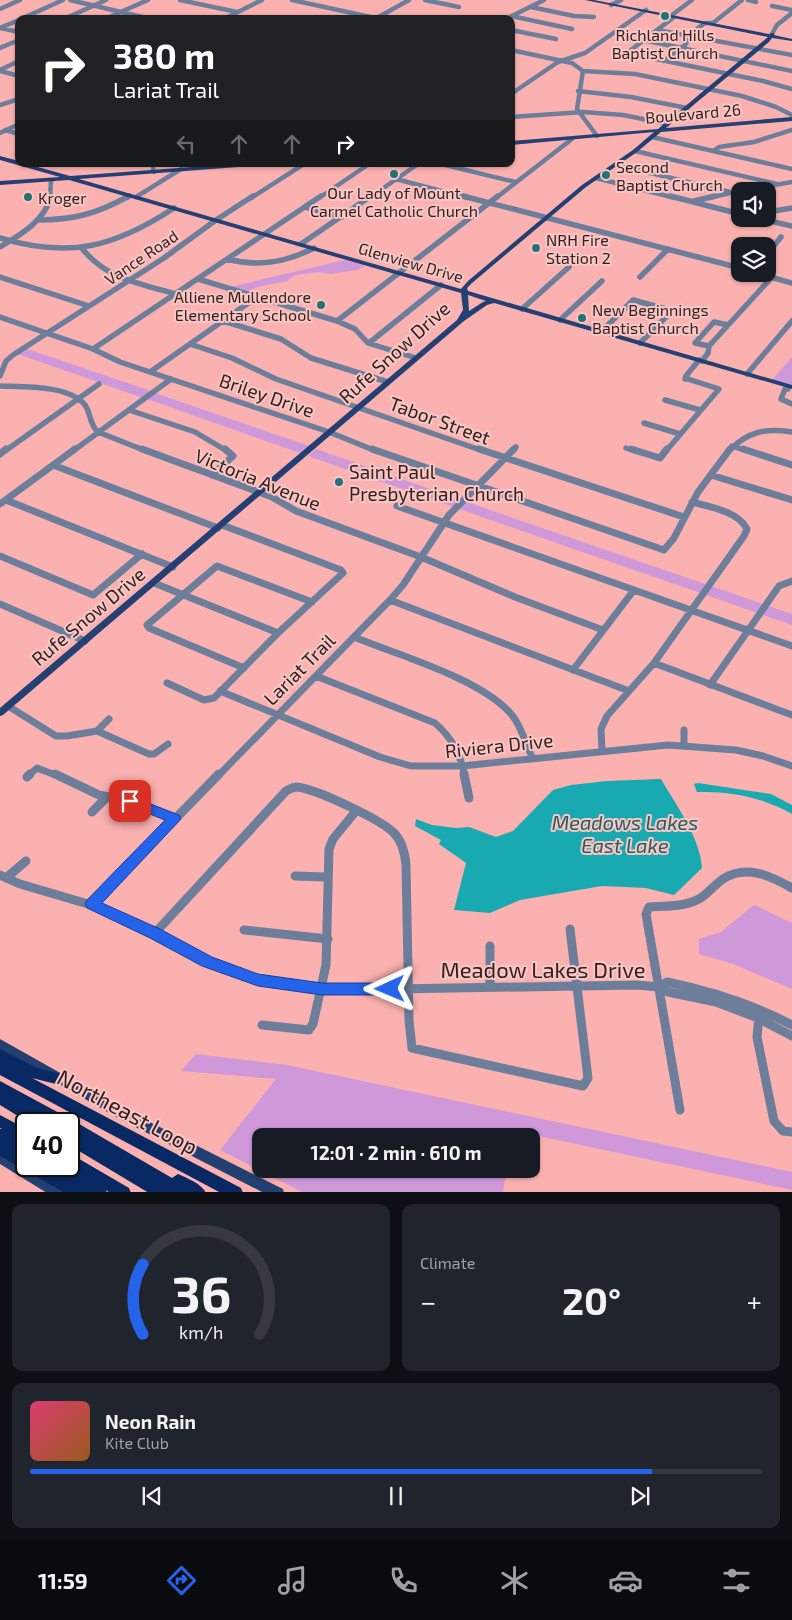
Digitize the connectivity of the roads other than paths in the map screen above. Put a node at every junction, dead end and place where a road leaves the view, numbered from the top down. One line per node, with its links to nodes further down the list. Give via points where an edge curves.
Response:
1 (20, 0): 24 (street)
2 (63, 0): 29 (street)
3 (70, 0): 20 (street)
4 (106, 0): 20 (street)
5 (148, 0): 27 (street)
6 (180, 0): 28 (street)
7 (262, 0): 28 (street)
8 (292, 0): 34 (street)
9 (409, 0): 35 (street)
10 (425, 0): 23 (street)
11 (544, 0): 21 (street)
12 (588, 0): 19 (main road)
13 (597, 0): 19 (main road)
14 (621, 0): 19 (street)
15 (692, 0): 37 (street)
16 (742, 0): 42 (street)
17 (748, 0): 18 (street)
18 (756, 2)
19 (612, 4): 25 (main road)
20 (94, 6): 27 (street); 30 (street)
21 (531, 6): 36 (street); 38 (street)
22 (772, 6): 26 (street)
23 (459, 7)
24 (0, 9)
25 (645, 10): 37 (main road); 61 (street, via 585,52)
26 (792, 11): 49 (street, Rufe Snow Drive, via 777,25)
27 (122, 12): 31 (street); 32 (street)
28 (237, 12): 33 (street)
29 (29, 15)
30 (73, 15)
31 (115, 15)
32 (135, 15)
33 (231, 15)
34 (363, 15)
35 (382, 15)
36 (512, 15)
37 (673, 16): 41 (main road); 42 (main road); 45 (street)
38 (594, 17)
39 (515, 18): 44 (street)
40 (15, 21): 43 (street)
41 (705, 23): 42 (street); 48 (main road); 50 (street)
42 (713, 23): 49 (main road)
43 (0, 28): 46 (street)
44 (572, 29)
45 (657, 30): 50 (street); 53 (street)
46 (15, 31)
47 (515, 31): 51 (street)
48 (759, 34): 49 (main road); 54 (main road)
49 (772, 35): 52 (main road); 54 (main road, Rufe Snow Drive)
50 (692, 37): 57 (street); 58 (street)
51 (556, 39)
52 (792, 39): 54 (main road)
53 (643, 40): 57 (street); 63 (street, via 627,53)
54 (768, 41): 58 (main road, Rufe Snow Drive)
55 (15, 42): 56 (street)
56 (0, 48)
57 (680, 48): 62 (street); 63 (street)
58 (758, 49): 60 (street); 62 (main road, Rufe Snow Drive)
59 (515, 51): 61 (street)
60 (792, 55)
61 (562, 60): 66 (street); 72 (street)
62 (744, 60): 67 (street); 68 (main road, Rufe Snow Drive)
63 (664, 61): 68 (street)
64 (15, 63): 65 (street)
65 (0, 70): 69 (street)
66 (583, 71): 70 (street, via 635,74); 73 (street)
67 (792, 71)
68 (728, 74): 70 (main road, Rufe Snow Drive); 71 (street)
69 (15, 75)
70 (710, 89): 76 (main road, Rufe Snow Drive); 78 (street, via 768,104)
71 (792, 90)
72 (515, 91)
73 (578, 92): 76 (street, via 631,97); 77 (street)
74 (15, 100): 75 (street)
75 (0, 104)
76 (687, 108): 81 (main road, Rufe Snow Drive)
77 (579, 112): 79 (street); 81 (street); 91 (street)
78 (792, 115)
79 (515, 117)
80 (792, 120): 82 (main road, Boulevard 26)
81 (669, 123): 84 (main road); 87 (main road, Rufe Snow Drive)
82 (731, 125): 84 (main road, Boulevard 26); 88 (main road, Boulevard 26)
83 (15, 126): 86 (street)
84 (683, 128): 87 (main road, Boulevard 26)
85 (792, 130): 96 (street)
86 (2, 131): 89 (street)
87 (660, 131): 88 (main road, Boulevard 26); 90 (main road, Boulevard 26); 91 (main road, Boulevard 26); 93 (main road, Rufe Snow Drive)
88 (674, 131): 93 (main road)
89 (15, 133)
90 (630, 134): 91 (main road, Boulevard 26); 93 (main road)
91 (597, 136): 92 (main road, Boulevard 26)
92 (572, 139): 94 (main road, Boulevard 26); 118 (street)
93 (650, 139): 95 (main road, Rufe Snow Drive); 96 (street)
94 (515, 143)
95 (636, 151): 100 (main road, Rufe Snow Drive); 121 (street)
96 (713, 151): 108 (street)
97 (0, 158): 98 (main road, Glenview Drive)
98 (15, 162)
99 (792, 163): 108 (street)
100 (617, 165): 114 (main road, Rufe Snow Drive); 122 (street)
101 (33, 167): 111 (main road, Glenview Drive)
102 (153, 167): 112 (street)
103 (209, 167): 109 (main road)
104 (299, 167): 135 (street, Vance Road)
105 (365, 167): 127 (street)
106 (414, 167): 115 (street)
107 (453, 167): 118 (street)
108 (785, 167): 110 (street)
109 (181, 169): 112 (main road); 124 (street)
110 (792, 169)
111 (50, 172): 113 (main road, Glenview Drive); 116 (main road); 117 (main road)
112 (154, 172): 113 (main road)
113 (70, 178): 117 (main road); 124 (main road, Glenview Drive)
114 (596, 178): 125 (street); 133 (main road, Rufe Snow Drive)
115 (396, 179): 126 (street); 132 (street)
116 (33, 180): 117 (main road); 120 (main road)
117 (51, 180): 134 (street, via 50,203)
118 (515, 182): 126 (street)
119 (792, 182): 121 (street)
120 (0, 183)
121 (777, 184)
122 (731, 192)
123 (731, 194): 125 (street)
124 (133, 197): 128 (main road, Glenview Drive); 134 (street, via 86,217)
125 (690, 202): 131 (street)
126 (489, 203): 133 (street); 151 (street)
127 (305, 207): 132 (street); 138 (street)
128 (174, 208): 135 (main road, Glenview Drive); 145 (street, via 128,235)
129 (792, 208): 130 (street)
130 (776, 211)
131 (731, 212)
132 (342, 217): 143 (street)
133 (546, 218): 147 (street); 161 (main road, Rufe Snow Drive)
134 (37, 220): 141 (street)
135 (216, 220): 138 (main road, Glenview Drive); 156 (street, Vance Road)
136 (776, 222): 137 (street)
137 (792, 226)
138 (264, 234): 143 (main road, Glenview Drive); 148 (street)
139 (781, 237): 142 (street)
140 (0, 238): 141 (street)
141 (9, 241): 144 (street); 145 (street, via 51,249)
142 (776, 243)
143 (301, 244): 146 (main road, Glenview Drive)
144 (0, 246)
145 (81, 247): 156 (street, via 99,267)
146 (314, 248): 148 (street, via 258,264); 151 (main road, Glenview Drive)
147 (668, 250): 149 (street); 152 (street)
148 (227, 259): 155 (street)
149 (731, 266)
150 (569, 267): 169 (street)
151 (399, 273): 160 (main road, Glenview Drive); 173 (street)
152 (640, 276)
153 (0, 277): 168 (street)
154 (776, 278): 159 (street)
155 (198, 279): 164 (street); 165 (street)
156 (130, 280): 164 (street); 168 (street, Vance Road)
157 (602, 280): 171 (street)
158 (767, 282): 176 (street)
159 (792, 282)
160 (433, 283): 161 (main road); 162 (main road, Glenview Drive)
161 (467, 284): 163 (main road, Rufe Snow Drive)
162 (444, 286): 163 (main road, Glenview Drive); 166 (main road); 179 (street)
163 (463, 292): 166 (main road, Rufe Snow Drive); 167 (main road, Glenview Drive)
164 (176, 294): 183 (street)
165 (257, 297): 172 (street); 173 (street)
166 (465, 300): 174 (main road, Rufe Snow Drive, via 466,310)
167 (496, 301): 169 (main road, Glenview Drive); 174 (main road, via 486,303)
168 (90, 306): 178 (street, Vance Road)
169 (522, 309): 171 (main road, Glenview Drive)
170 (0, 317): 178 (street, Briley Drive)
171 (560, 320): 177 (main road, Glenview Drive)
172 (223, 321): 181 (street); 190 (street, via 286,342 311,358)
173 (337, 321): 179 (street, via 354,329)
174 (460, 321): 184 (main road, Rufe Snow Drive)
175 (792, 321): 187 (street)
176 (728, 325): 182 (street); 182 (street, via 714,322 695,342)
177 (602, 332): 180 (main road, Glenview Drive); 180 (street, via 633,300 671,310)
178 (46, 333): 183 (street, Briley Drive); 188 (street, Vance Road, via 9,358)
179 (369, 343): 184 (street)
180 (640, 343): 185 (main road, Glenview Drive)
181 (190, 344): 186 (street); 197 (street, Tabor Street, via 232,358 276,379)
182 (709, 346): 185 (street)
183 (93, 348): 186 (street, Briley Drive)
184 (416, 358): 190 (main road, Rufe Snow Drive)
185 (701, 361): 187 (main road, Glenview Drive); 199 (street, via 688,380 718,389)
186 (150, 372): 189 (street, Briley Drive)
187 (747, 374): 193 (main road, Glenview Drive)
188 (0, 376)
189 (171, 379): 198 (street); 201 (street, Briley Drive)
190 (388, 382): 197 (main road, Rufe Snow Drive)
191 (99, 384): 194 (street)
192 (0, 386): 194 (street, via 49,389)
193 (790, 388): 196 (street, via 781,398)
194 (79, 400): 203 (street, via 85,405); 208 (street)
195 (665, 400): 199 (street)
196 (792, 404)
197 (359, 407): 201 (main road, Rufe Snow Drive); 209 (street, Tabor Street)
198 (129, 410): 203 (street); 213 (street, via 195,432 232,453 230,460)
199 (700, 410): 204 (street)
200 (644, 423): 204 (street)
201 (330, 432): 214 (street, Briley Drive); 215 (main road, Rufe Snow Drive)
202 (792, 432): 205 (street, via 754,431)
203 (98, 433): 211 (street); 213 (street, Victoria Avenue)
204 (680, 434): 207 (street, via 660,458)
205 (732, 446): 210 (street); 212 (street)
206 (516, 447): 209 (street, Lariat Trail)
207 (626, 448)
208 (0, 454)
209 (504, 459): 214 (street, Lariat Trail); 221 (street, Tabor Street)
210 (792, 465)
211 (53, 466): 216 (street); 223 (street)
212 (711, 475): 217 (street); 218 (street)
213 (212, 476): 215 (street, Victoria Avenue)
214 (477, 486): 221 (street, Briley Drive, via 664,550); 222 (street, Lariat Trail)
215 (260, 493): 223 (main road, Rufe Snow Drive); 226 (street, Victoria Avenue, via 296,511)
216 (6, 500): 219 (street); 224 (street)
217 (792, 500)
218 (692, 502): 221 (street); 235 (street, via 729,514 747,527)
219 (0, 504)
220 (397, 506): 222 (street)
221 (684, 517)
222 (444, 523): 226 (street, Lariat Trail); 230 (street)
223 (220, 527): 227 (main road, Rufe Snow Drive); 233 (street, via 343,572)
224 (142, 554): 225 (street, via 93,594); 227 (street)
225 (0, 556)
226 (421, 558): 232 (street, Lariat Trail); 236 (street, Victoria Avenue)
227 (173, 566): 229 (main road, Rufe Snow Drive)
228 (792, 581): 237 (street, via 780,586)
229 (154, 583): 231 (street); 240 (main road, Rufe Snow Drive)
230 (634, 590): 235 (street); 236 (street)
231 (182, 594): 233 (street, via 217,566); 238 (street); 243 (street, via 148,625 150,628)
232 (390, 600): 239 (street, Lariat Trail); 244 (street)
233 (312, 602): 238 (street)
234 (0, 604): 240 (street)
235 (692, 611): 237 (street); 242 (street)
236 (603, 630): 244 (street)
237 (748, 630): 241 (street); 247 (street)
238 (278, 633): 243 (street)
239 (354, 637): 245 (street, Lariat Trail); 259 (street, via 469,683 493,698 513,716)
240 (85, 641): 250 (main road, Rufe Snow Drive)
241 (792, 646)
242 (654, 663): 247 (street); 249 (street)
243 (244, 668): 248 (street)
244 (573, 670): 249 (street)
245 (316, 676): 251 (street, Lariat Trail); 260 (street, via 435,723 452,737)
246 (167, 683): 248 (street, via 209,700)
247 (710, 684): 252 (street)
248 (220, 691): 251 (street, Riviera Drive)
249 (629, 692): 258 (street, via 613,707 603,724)
250 (4, 710): 255 (street, via 63,737)
251 (277, 714): 260 (street, Riviera Drive, via 403,765); 267 (street, Lariat Trail)
252 (792, 714)
253 (109, 719): 255 (street)
254 (684, 730): 257 (street)
255 (97, 731): 256 (street, via 148,754 154,754)
256 (168, 744)
257 (684, 746): 258 (street, Riviera Drive); 261 (street, Riviera Drive, via 736,750)
258 (602, 751): 259 (street, Riviera Drive)
259 (532, 758): 260 (street, Riviera Drive)
260 (462, 766): 264 (street)
261 (792, 766)
262 (27, 777): 263 (street, via 40,768)
263 (106, 798): 266 (street); 267 (street, via 130,801)
264 (469, 798)
265 (356, 811): 271 (street, via 332,839); 276 (street, via 309,791 296,787 289,789); 282 (street, via 393,832 405,855)
266 (92, 812)
267 (175, 819): 273 (street, Lariat Trail)
268 (26, 861): 270 (street)
269 (295, 876): 271 (street)
270 (3, 877): 273 (street, Meadow Lakes Drive)
271 (327, 877): 277 (street)
272 (792, 888): 281 (street, via 759,873 746,871 723,880 697,900 649,907 646,914)
273 (92, 904): 276 (street, Meadow Lakes Drive)
274 (570, 928): 279 (street)
275 (244, 930): 277 (street)
276 (155, 934): 283 (street, Meadow Lakes Drive, via 226,970 274,984)
277 (328, 940): 283 (street)
278 (490, 946): 280 (street)
279 (576, 985): 280 (street, Meadow Lakes Drive); 281 (street, Meadow Lakes Drive); 282 (street, via 588,1078 583,1086 414,1049 409,1020)
280 (490, 987): 282 (street, Meadow Lakes Drive)
281 (659, 987): 284 (street, Meadow Lakes Drive); 294 (street)
282 (409, 988): 283 (street, Meadow Lakes Drive)
283 (322, 989): 285 (street, via 309,1030)
284 (759, 1014): 286 (street, Meadow Lakes Drive); 287 (street, Meadow Lakes Drive); 300 (street, via 756,1037 774,1121 783,1131)
285 (262, 1025)
286 (792, 1025)
287 (792, 1036)
288 (0, 1044): 291 (main road)
289 (0, 1055): 291 (highway, via 34,1073)
290 (0, 1068): 318 (highway, Northeast Loop)
291 (56, 1078): 319 (main road)
292 (0, 1086): 296 (highway)
293 (3, 1101): 295 (highway)
294 (680, 1110)
295 (23, 1112)
296 (47, 1112)
297 (0, 1121): 298 (highway)
298 (15, 1130)
299 (80, 1131): 308 (highway)
300 (792, 1132)
301 (0, 1135): 302 (highway)
302 (15, 1144)
303 (80, 1144): 315 (highway)
304 (0, 1149): 306 (highway)
305 (0, 1157): 311 (main road)
306 (15, 1158)
307 (80, 1173): 314 (highway)
308 (155, 1174): 316 (highway); 317 (highway, via 174,1178)
309 (51, 1177): 312 (highway)
310 (79, 1177): 313 (highway)
311 (59, 1192)
312 (80, 1192)
313 (100, 1192)
314 (124, 1192)
315 (164, 1192)
316 (185, 1192)
317 (199, 1192)
318 (236, 1192)
319 (278, 1192)

